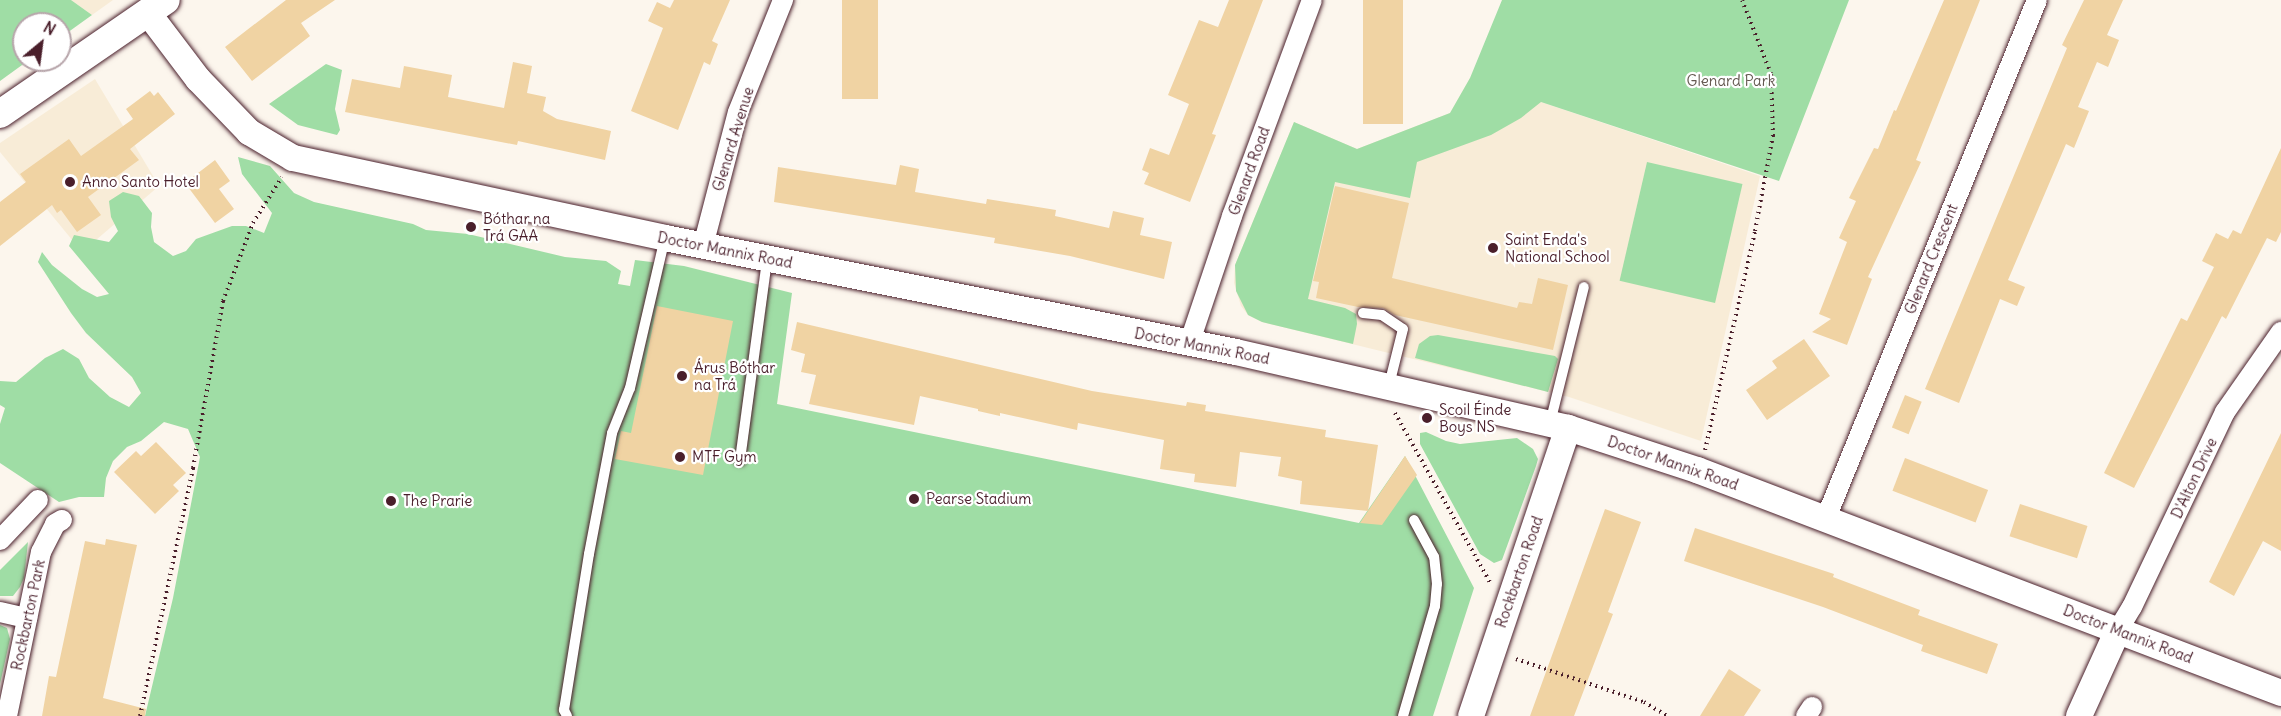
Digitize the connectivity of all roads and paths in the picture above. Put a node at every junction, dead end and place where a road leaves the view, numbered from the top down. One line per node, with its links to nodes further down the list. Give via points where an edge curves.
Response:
1 (783, 0): 9 (street, Glenard Avenue, via 738,112)
2 (1312, 0): 14 (street, Glenard Road)
3 (1742, 0): 18 (path, via 1771,74 1773,136 1707,443)
4 (2037, 0): 20 (street, Glenard Crescent)
5 (157, 6): 6 (main road); 8 (street, Doctor Mannix Road, via 198,79 249,132 292,158)
6 (0, 114)
7 (284, 174): 31 (path, via 253,223 223,301 193,468)
8 (665, 238): 9 (street, Doctor Mannix Road); 32 (lane, via 630,388 612,433 564,710)
9 (703, 246): 10 (street, Doctor Mannix Road)
10 (767, 258): 14 (street, Doctor Mannix Road); 17 (lane)
11 (1584, 287): 16 (lane)
12 (1363, 313): 15 (lane, via 1382,315 1404,329)
13 (2281, 332): 27 (street, D'Alton Drive, via 2225,412)
14 (1189, 344): 15 (street, Doctor Mannix Road)
15 (1391, 397): 16 (street, Doctor Mannix Road); 24 (path, via 1473,556)
16 (1559, 426): 18 (street, Doctor Mannix Road); 24 (street, Rockbarton Road)
17 (740, 460)
18 (1697, 470): 20 (street, Doctor Mannix Road)
19 (38, 500): 23 (street)
20 (1826, 519): 27 (street, Doctor Mannix Road)
21 (62, 520): 26 (street, Rockbarton Park, via 55,524 41,552)
22 (1414, 520): 33 (lane, via 1434,557 1437,584 1435,606)
23 (0, 540)
24 (1509, 603): 28 (street, Rockbarton Road)
25 (0, 612): 26 (street)
26 (27, 618): 30 (street, Rockbarton Park)
27 (2118, 630): 29 (street, Doctor Mannix Road); 36 (street)
28 (1492, 651): 34 (street, Rockbarton Road); 35 (path, via 1644,702)
29 (2281, 693)
30 (7, 716)
31 (140, 716)
32 (567, 716)
33 (1403, 716)
34 (1471, 716)
35 (1666, 716)
36 (2079, 716)

